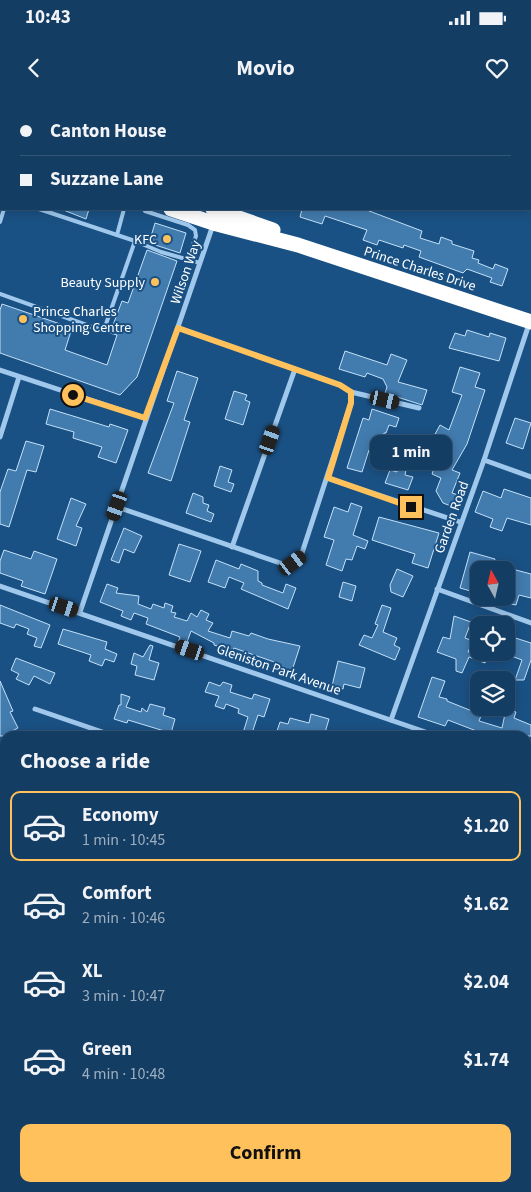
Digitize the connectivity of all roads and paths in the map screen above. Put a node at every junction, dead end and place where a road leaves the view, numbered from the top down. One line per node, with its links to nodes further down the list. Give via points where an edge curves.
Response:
1 (4, 210): 7 (lane)
2 (43, 210): 8 (lane)
3 (124, 210): 8 (lane)
4 (178, 210): 6 (highway, Prince Charles Drive)
5 (145, 211): 10 (lane, via 195,230)
6 (213, 216): 11 (street, Wilson Way); 13 (highway, Prince Charles Drive)
7 (0, 222)
8 (117, 234): 9 (lane)
9 (135, 241): 10 (lane); 12 (lane, via 103,328)
10 (188, 259): 11 (lane)
11 (200, 263): 14 (street, Wilson Way)
12 (0, 294)
13 (530, 322): 22 (street, Garden Road)
14 (178, 328): 15 (street); 20 (street, Wilson Way)
15 (295, 368): 18 (street); 27 (street)
16 (0, 370): 17 (street)
17 (19, 377): 20 (street); 21 (street)
18 (351, 392): 19 (street); 24 (street, via 351,403)
19 (419, 408)
20 (145, 418): 25 (street, Wilson Way)
21 (0, 437)
22 (484, 460): 23 (street); 26 (street, Garden Road)
23 (531, 477)
24 (328, 478): 26 (street); 27 (street, via 301,556 293,563 283,564)
25 (117, 506): 27 (street); 30 (street, Wilson Way)
26 (460, 522): 29 (street, Garden Road)
27 (232, 547)
28 (0, 586): 30 (street, Gleniston Park Avenue)
29 (437, 589): 31 (street); 33 (street, Garden Road)
30 (80, 612): 33 (street, Gleniston Park Avenue)
31 (531, 622)
32 (35, 709): 34 (street)
33 (391, 720): 35 (street, Gleniston Park Avenue)
34 (99, 731)
35 (423, 731)

